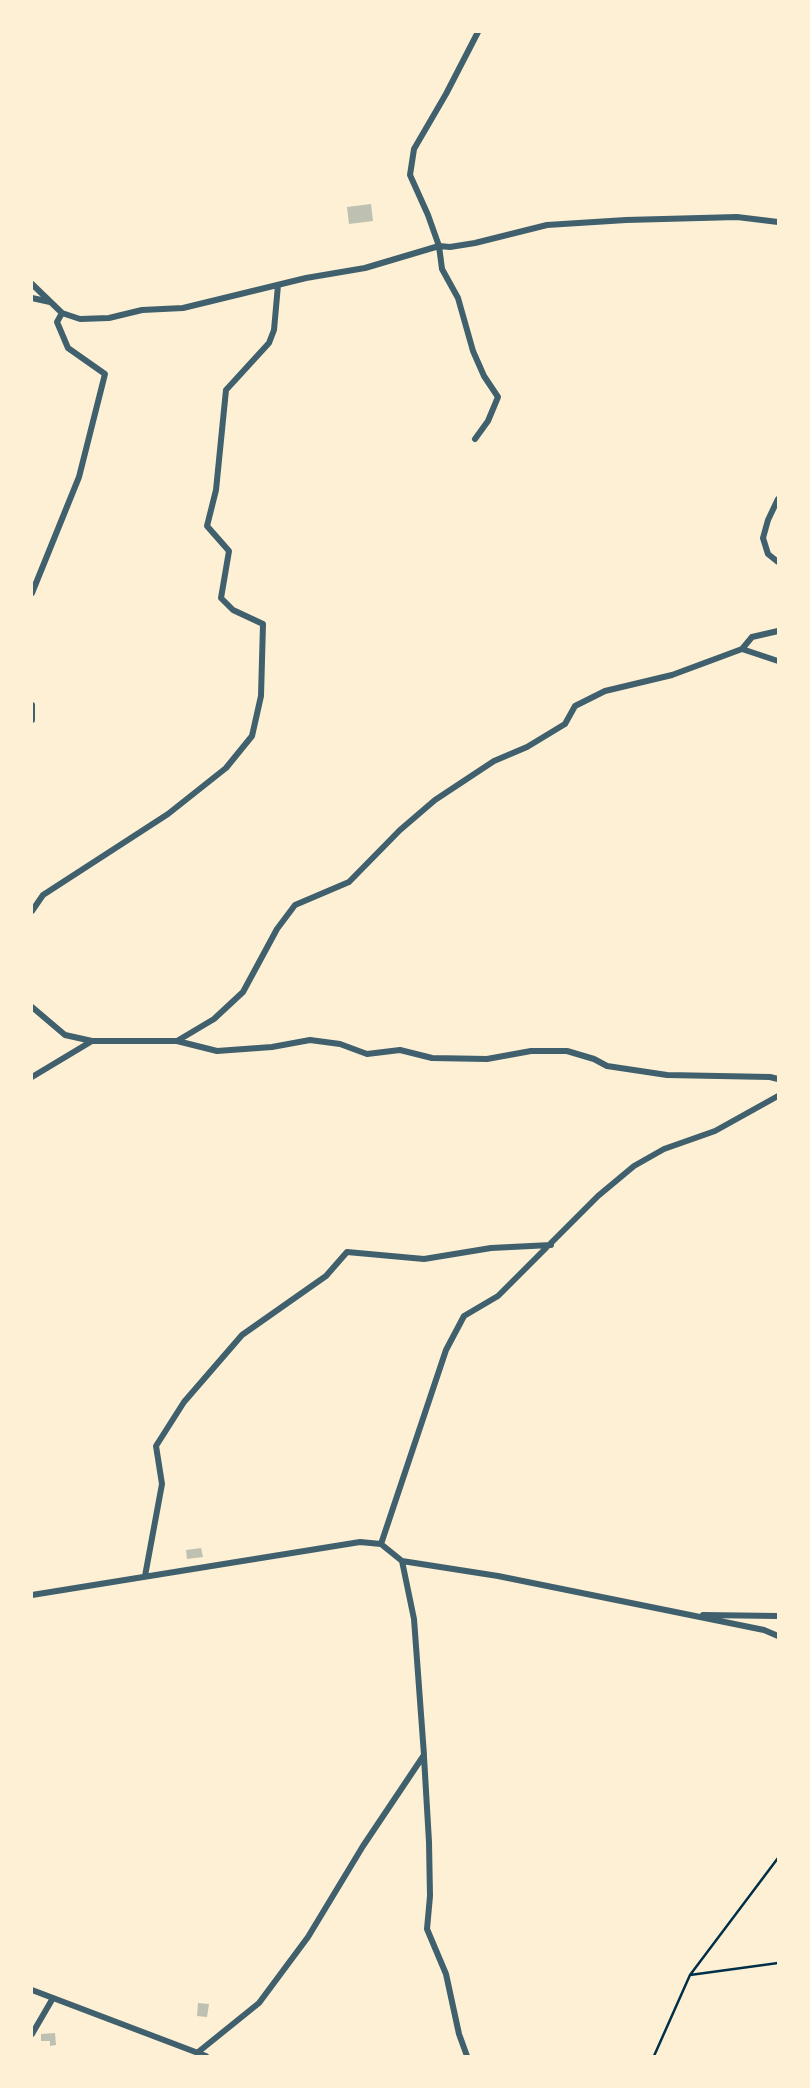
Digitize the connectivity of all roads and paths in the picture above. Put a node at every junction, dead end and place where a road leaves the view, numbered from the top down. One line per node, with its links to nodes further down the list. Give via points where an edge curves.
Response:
1 (478, 32): 3 (street, via 414,149 410,175)
2 (779, 222): 3 (street, via 737,217 581,222)
3 (439, 246): 5 (street, via 365,268); 9 (street, via 442,270 458,298 473,351 498,397)
4 (32, 285): 7 (street)
5 (278, 285): 8 (street, via 183,308 142,310 109,318 80,319); 18 (street, via 269,343 226,390 216,490 207,526 229,551 221,598 233,610 263,624 261,696 253,736 226,768 168,814 43,895)
6 (32, 298): 7 (street)
7 (50, 302): 8 (street)
8 (62, 313): 12 (street, via 57,322 68,348 105,374 79,477)
9 (475, 439)
10 (779, 499): 11 (street, via 763,538 768,554)
11 (779, 562)
12 (32, 593)
13 (779, 631): 14 (street, via 752,637)
14 (743, 649): 15 (street); 21 (street, via 672,675 605,691 575,706 565,724 494,761 435,800 349,882 295,905 243,992 214,1019)
15 (779, 661)
16 (32, 705): 17 (street)
17 (32, 720)
18 (32, 911)
19 (32, 1007): 20 (street, via 65,1035)
20 (92, 1041): 21 (street); 22 (street)
21 (177, 1041): 23 (street, via 217,1051 310,1040 367,1054 400,1049 432,1058 567,1051 607,1066 667,1075)
22 (32, 1077)
23 (779, 1079)
24 (779, 1096): 25 (street, via 715,1131 664,1149 634,1166)
25 (551, 1245): 26 (street, via 498,1296 464,1316 446,1350); 28 (street, via 491,1248 424,1259 347,1252 326,1276 242,1335 184,1402 156,1446 162,1484)
26 (381, 1544): 27 (street); 28 (street, via 360,1542)
27 (402, 1561): 30 (street); 33 (street, via 414,1619)
28 (145, 1576): 29 (street)
29 (32, 1595)
30 (686, 1615): 31 (street); 32 (street)
31 (779, 1616)
32 (779, 1636)
33 (424, 1755): 40 (street, via 308,1937 259,2003); 42 (street, via 430,1896 427,1929 446,1974)
34 (779, 1858): 36 (path)
35 (779, 1963): 36 (path)
36 (690, 1975): 43 (path)
37 (32, 1990): 38 (street)
38 (53, 1998): 39 (street); 40 (street)
39 (32, 2034)
40 (197, 2053): 41 (street)
41 (206, 2056)
42 (467, 2056)
43 (654, 2056)

